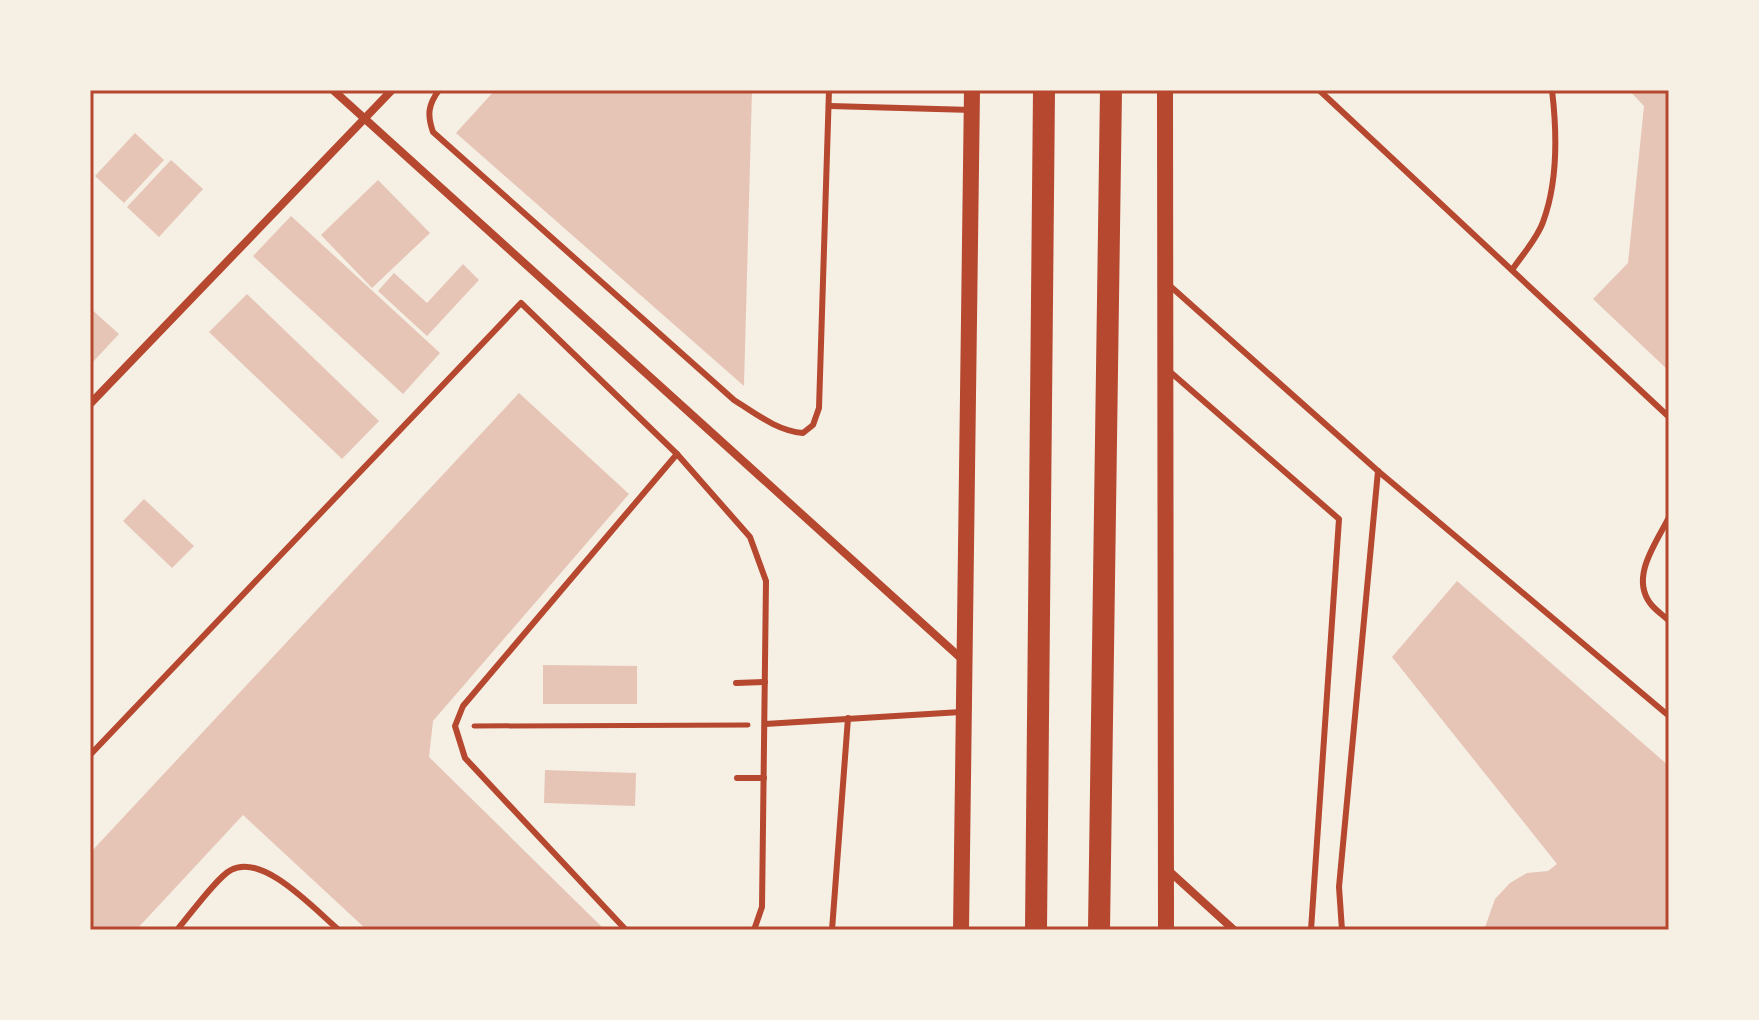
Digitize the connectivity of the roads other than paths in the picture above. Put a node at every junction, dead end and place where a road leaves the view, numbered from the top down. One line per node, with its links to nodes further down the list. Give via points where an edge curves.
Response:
1 (333, 90): 13 (street)
2 (392, 90): 13 (street)
3 (439, 90): 11 (lane, via 427,117 433,132 734,400 778,427 803,433 813,425 819,408)
4 (829, 90): 11 (lane)
5 (972, 90): 12 (main road)
6 (1044, 90): 40 (highway)
7 (1111, 90): 41 (highway)
8 (1165, 90): 15 (main road)
9 (1319, 90): 14 (lane)
10 (1552, 90): 14 (lane, via 1553,189 1542,225)
11 (830, 106): 12 (lane)
12 (972, 110): 23 (main road)
13 (364, 120): 17 (street); 23 (street)
14 (1512, 270): 18 (lane)
15 (1165, 282): 16 (main road); 20 (lane)
16 (1165, 368): 33 (main road); 44 (lane, via 1339,519)
17 (90, 404)
18 (1669, 417)
19 (677, 454): 24 (lane, via 750,537 760,560 766,581); 30 (lane, via 521,303); 36 (lane, via 463,706 455,726 465,758)
20 (1378, 471): 27 (lane); 45 (lane, via 1339,887)
21 (1669, 517): 22 (lane, via 1642,578 1650,604)
22 (1669, 621)
23 (966, 662): 26 (main road)
24 (765, 682): 25 (lane); 29 (lane)
25 (736, 683)
26 (965, 712): 28 (lane); 39 (main road)
27 (1669, 716)
28 (848, 718): 29 (lane); 38 (lane)
29 (765, 724): 32 (lane)
30 (90, 755)
31 (737, 778): 32 (lane)
32 (764, 778): 37 (lane, via 762,907)
33 (1167, 870): 42 (main road); 43 (street)
34 (177, 930): 35 (lane, via 229,870 242,866 275,876)
35 (339, 930)
36 (626, 930)
37 (754, 930)
38 (832, 930)
39 (961, 930)
40 (1036, 930)
41 (1099, 930)
42 (1166, 930)
43 (1234, 930)
44 (1311, 930)
45 (1342, 930)

